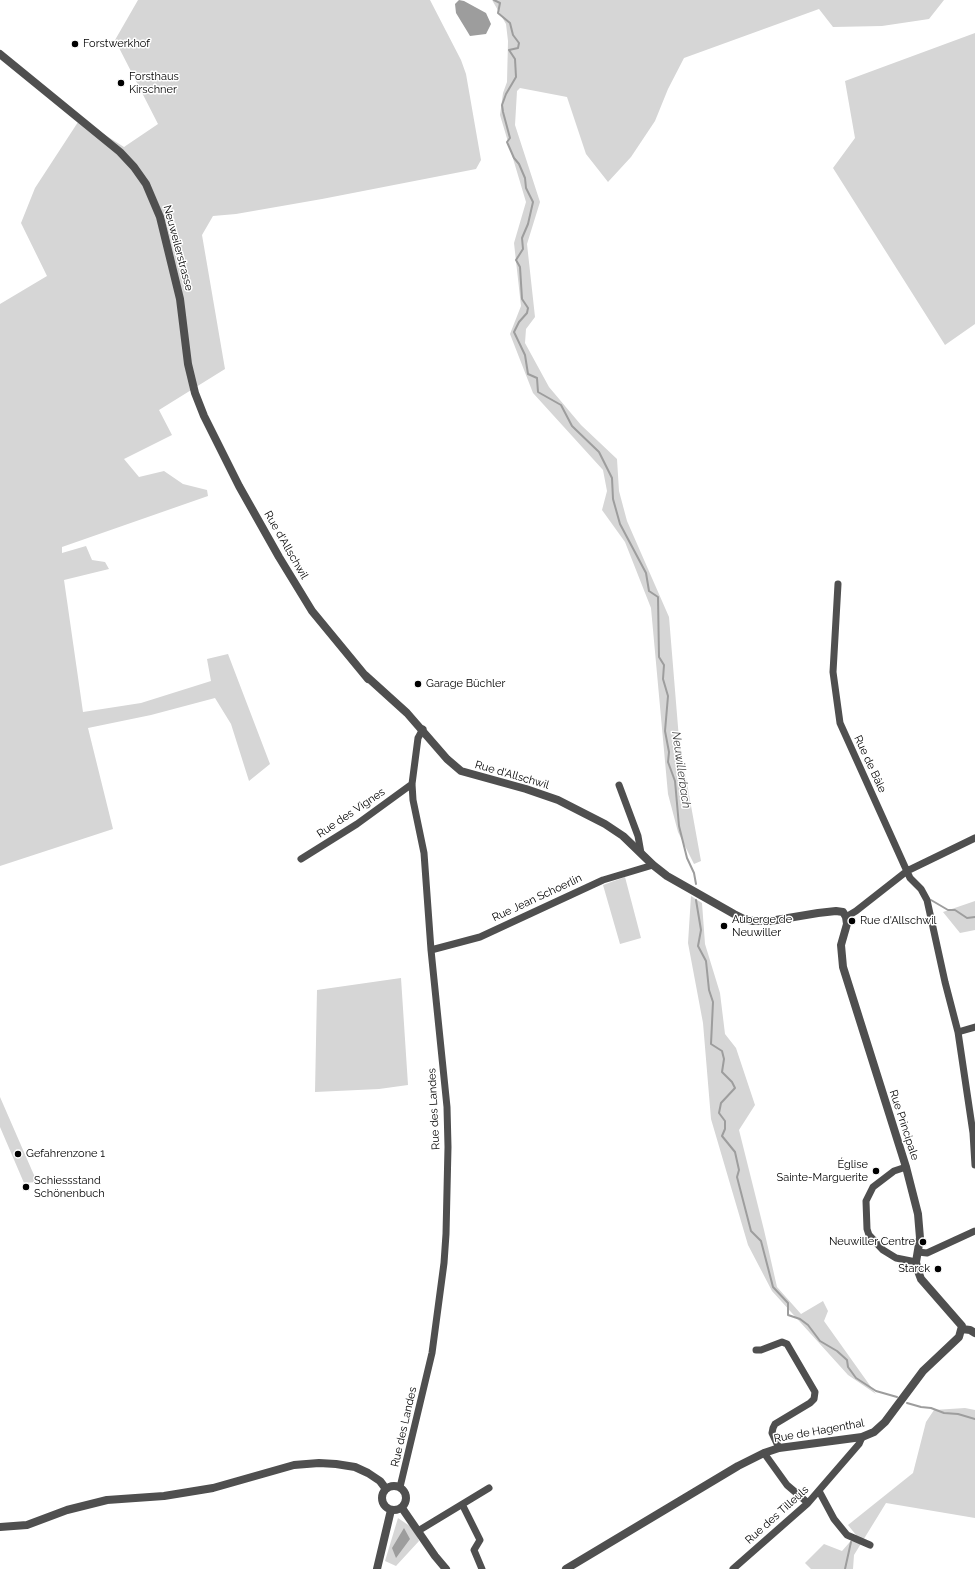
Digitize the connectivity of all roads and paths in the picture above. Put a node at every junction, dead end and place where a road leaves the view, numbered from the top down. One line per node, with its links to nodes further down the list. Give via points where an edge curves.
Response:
1 (0, 54): 2 (street, Neuweilerstrasse, via 120,152 134,166 146,184 162,224 180,299 188,364)
2 (204, 416): 4 (street, Rue d'Allschwil, via 239,486 312,611 366,675)
3 (838, 584): 11 (street, Rue de Bâle, via 833,672 840,723)
4 (423, 729): 5 (street, Rue des Landes, via 418,738); 8 (street, Rue d'Allschwil, via 447,759 461,771 558,800 605,824)
5 (412, 784): 9 (street, Rue des Vignes, via 357,824); 13 (street, Rue des Landes, via 424,853)
6 (620, 785): 8 (street, via 638,836)
7 (975, 838): 11 (street)
8 (641, 853): 10 (street, Rue d'Allschwil)
9 (301, 859)
10 (653, 865): 12 (street, Rue d'Allschwil, via 667,876 744,920 770,921 836,911 843,912); 13 (street, Rue Jean Schoerlin, via 603,880 480,937)
11 (907, 871): 12 (street, via 856,912); 15 (street, Rue de Bâle, via 928,900 944,982)
12 (846, 917): 17 (street, Rue Principale, via 841,944 843,967)
13 (430, 950): 27 (street, Rue des Landes, via 447,1107 444,1263 432,1353)
14 (975, 1027): 15 (street)
15 (958, 1032): 16 (street, Rue de Bâle, via 973,1133)
16 (975, 1165)
17 (906, 1167): 19 (street, Rue Principale, via 918,1214); 20 (street, via 894,1170 873,1187 866,1201 867,1229 869,1235 883,1250 896,1258)
18 (975, 1231): 19 (street, via 927,1253)
19 (918, 1252): 20 (street, Rue Principale)
20 (916, 1262): 21 (street, via 921,1279 959,1321)
21 (962, 1329): 22 (street); 24 (street, Rue de Hagenthal, via 960,1337 915,1381 885,1422 874,1432)
22 (975, 1333)
23 (756, 1350): 25 (street, via 782,1342 787,1344 816,1392 810,1403 775,1424 772,1433)
24 (862, 1437): 25 (street, Rue de Hagenthal); 30 (street, Rue des Tilleuls, via 859,1444)
25 (779, 1448): 26 (street, Rue de Hagenthal)
26 (764, 1453): 31 (street, via 787,1485); 41 (street, Rue de Hagenthal)
27 (400, 1487): 29 (street); 33 (street, via 407,1497)
28 (489, 1488): 32 (street)
29 (386, 1489): 34 (street, via 382,1499 385,1506); 35 (street, via 380,1481 355,1467 319,1463 294,1465 212,1488 164,1496 107,1500 67,1510 27,1525)
30 (819, 1491): 31 (street, Rue des Tilleuls); 37 (street, via 834,1519 847,1535)
31 (808, 1503): 42 (street, Rue des Tilleuls)
32 (463, 1506): 36 (street); 40 (street, via 480,1540 474,1550)
33 (402, 1508): 34 (street); 36 (street)
34 (391, 1510): 38 (street)
35 (1, 1528)
36 (418, 1531): 39 (street)
37 (870, 1545)
38 (377, 1569)
39 (446, 1569)
40 (482, 1569)
41 (566, 1569)
42 (733, 1569)

